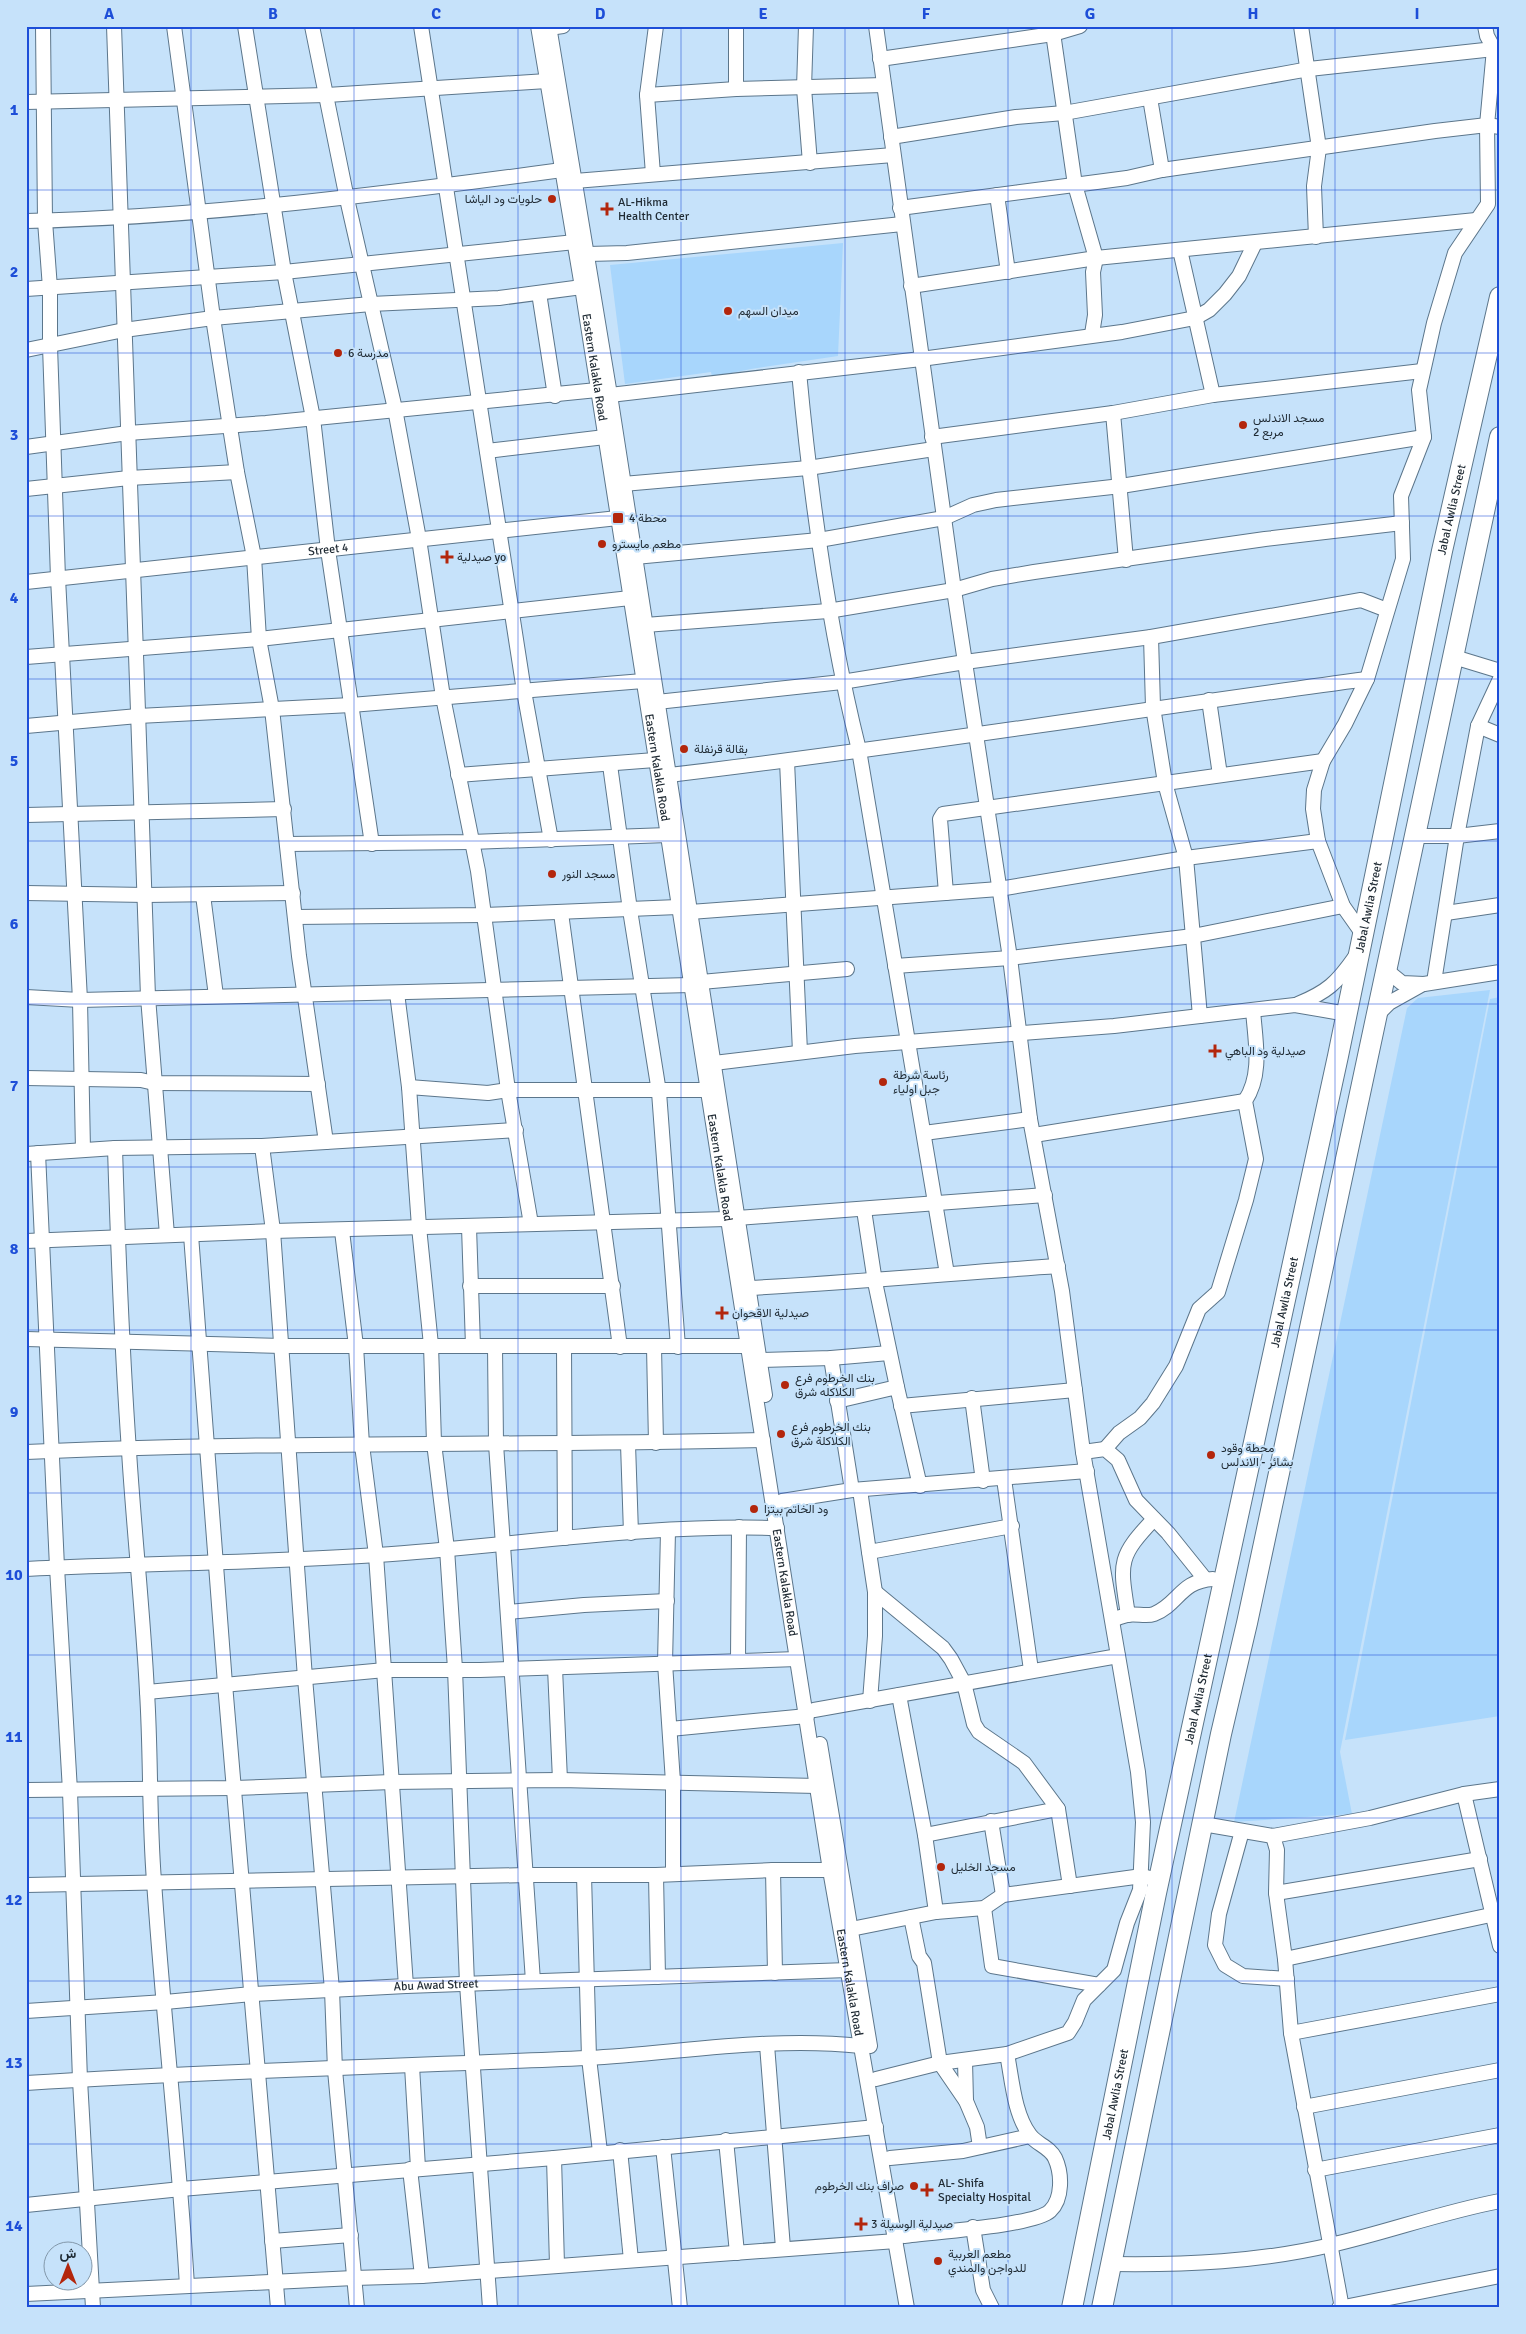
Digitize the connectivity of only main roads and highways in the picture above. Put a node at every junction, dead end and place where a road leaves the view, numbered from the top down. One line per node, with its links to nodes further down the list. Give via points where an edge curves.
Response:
1 (1500, 297): 3 (highway, Jabal Awlia Street, via 1442,551)
2 (1500, 437): 4 (highway)
3 (1220, 1604): 4 (highway, via 1235,1620); 5 (highway, Jabal Awlia Street)
4 (1246, 1626): 6 (highway)
5 (1210, 1646): 6 (highway); 7 (highway, Jabal Awlia Street, via 1151,1878)
6 (1237, 1662): 8 (highway)
7 (1072, 2308)
8 (1102, 2308)

